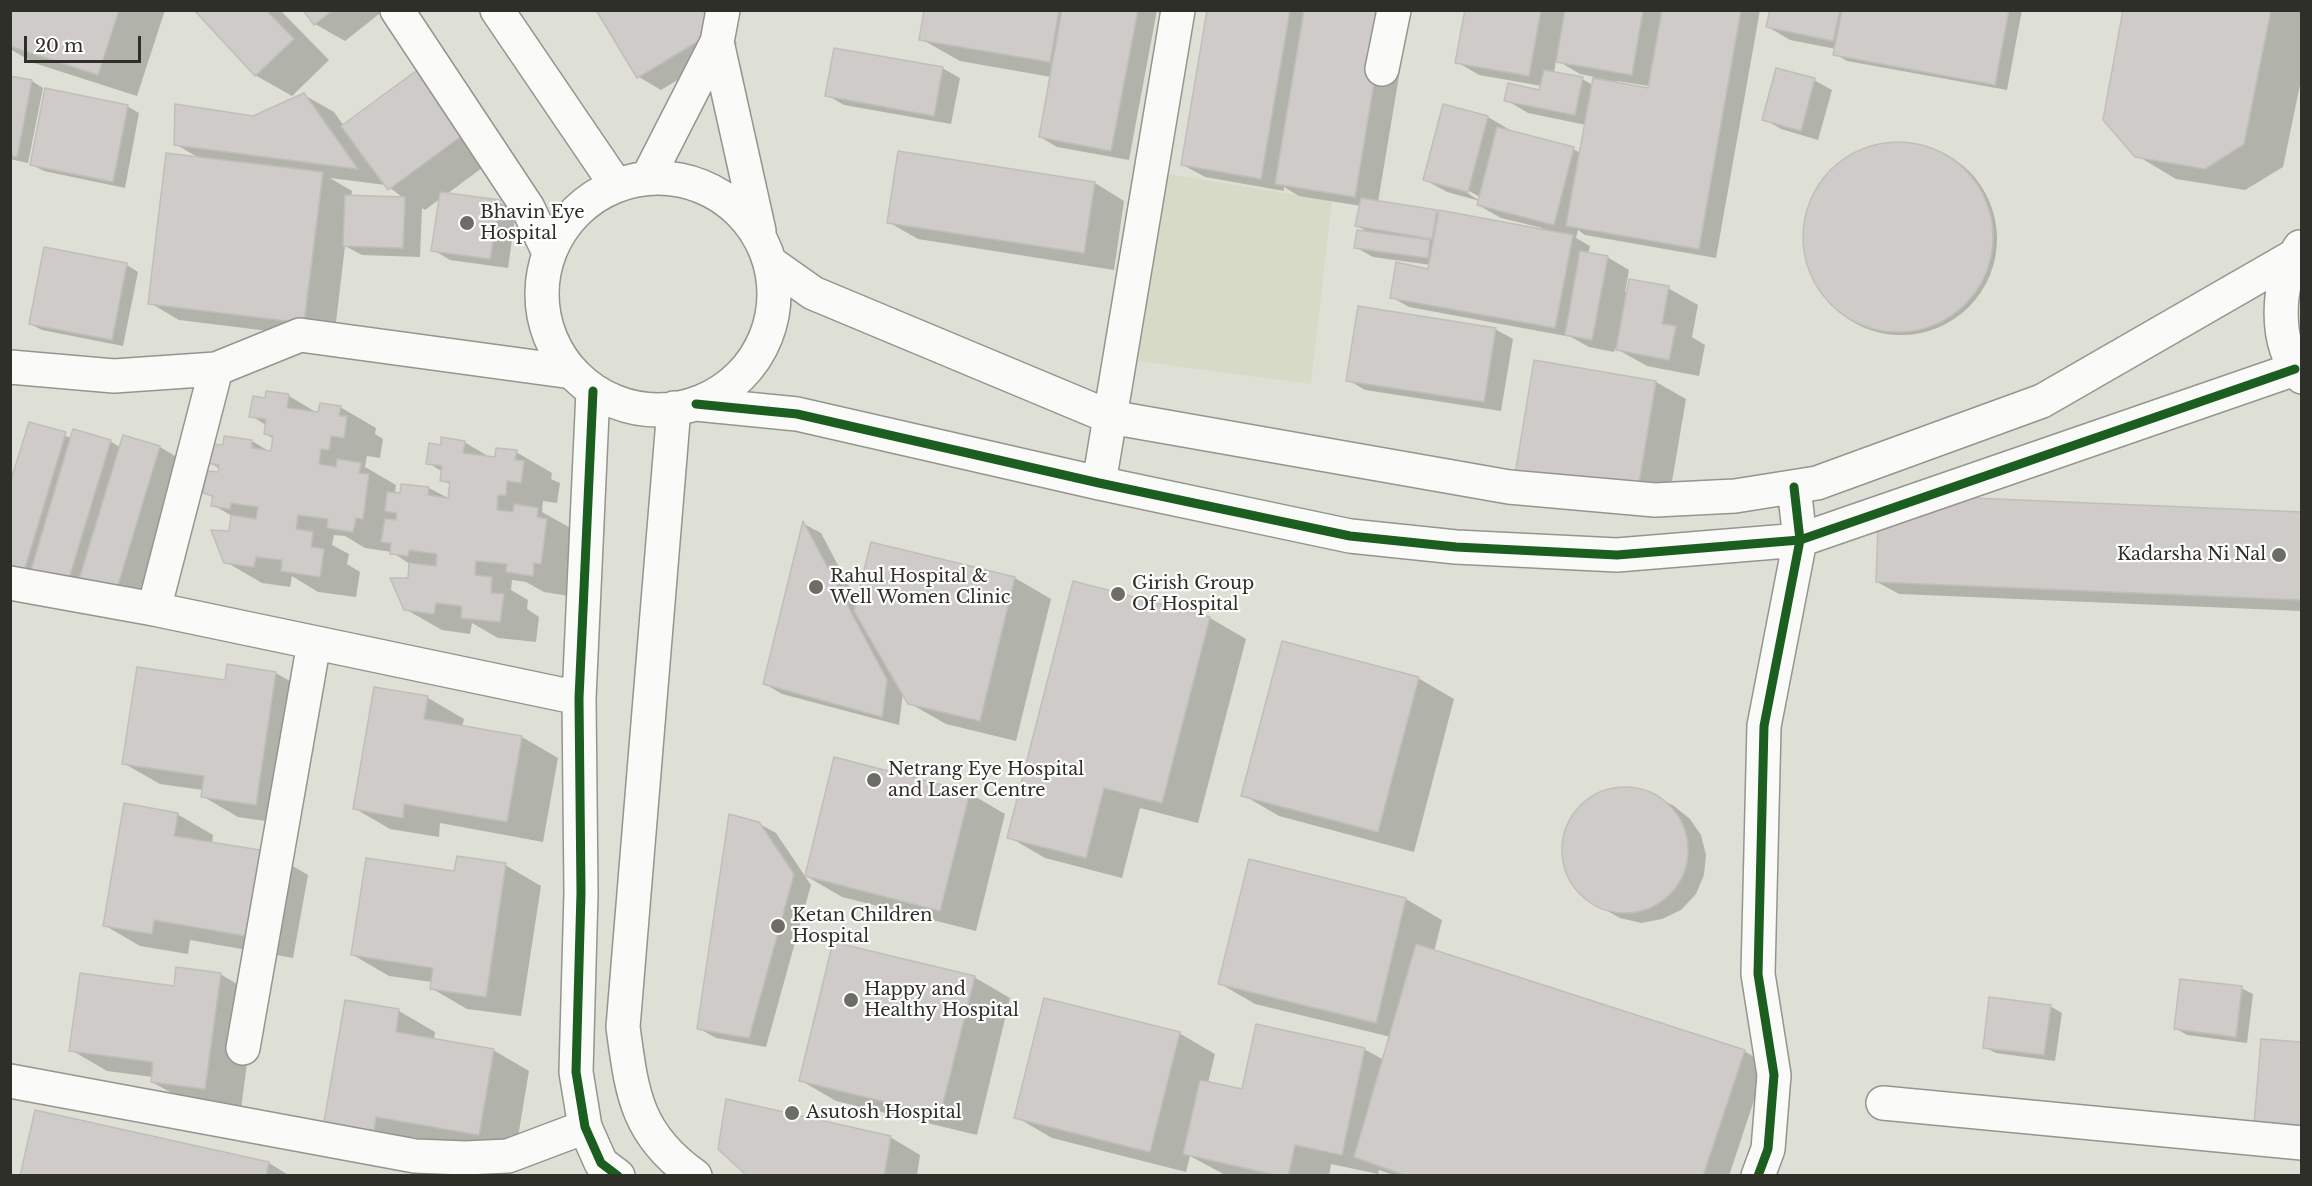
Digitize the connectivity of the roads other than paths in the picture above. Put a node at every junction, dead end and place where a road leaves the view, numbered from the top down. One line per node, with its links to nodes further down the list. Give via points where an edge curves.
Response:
1 (397, 10): 11 (street, via 528,208)
2 (497, 10): 8 (street)
3 (1178, 10): 17 (street)
4 (1394, 10): 6 (street)
5 (720, 26): 7 (street); 9 (street)
6 (1382, 69)
7 (648, 177): 8 (street); 9 (street, via 681,179 712,190 739,209)
8 (616, 185): 11 (street, via 588,201 565,225)
9 (766, 250): 16 (street, via 775,293 761,349 744,372 722,391); 17 (street, via 813,293)
10 (2298, 251): 14 (street, via 2282,294 2282,332); 19 (street, via 2042,401 1817,483)
11 (549, 253): 15 (street, via 542,284 544,316 554,346)
12 (10, 367): 13 (street, via 114,376)
13 (216, 369): 15 (street, via 300,335); 22 (street)
14 (2298, 373): 20 (street)
15 (582, 381): 16 (street, via 625,406 661,410); 24 (street)
16 (685, 406): 18 (street, via 797,414); 31 (street, via 623,1027 630,1084 647,1128 675,1161)
17 (1110, 417): 18 (street); 19 (street, via 1509,487 1655,500 1736,496)
18 (1099, 483): 20 (street, via 1350,536 1456,547 1617,555)
19 (1794, 487): 20 (street)
20 (1800, 540): 32 (street, via 1764,726 1758,974 1774,1075 1768,1149)
21 (10, 583): 22 (street)
22 (154, 609): 23 (street)
23 (314, 643): 24 (street); 25 (street)
24 (579, 698): 28 (street, via 581,893 576,1072)
25 (243, 1048)
26 (10, 1081): 28 (street, via 415,1155 508,1156)
27 (1883, 1103): 29 (street)
28 (585, 1127): 30 (street)
29 (2301, 1143)
30 (605, 1171)
31 (695, 1176)
32 (1758, 1176)

